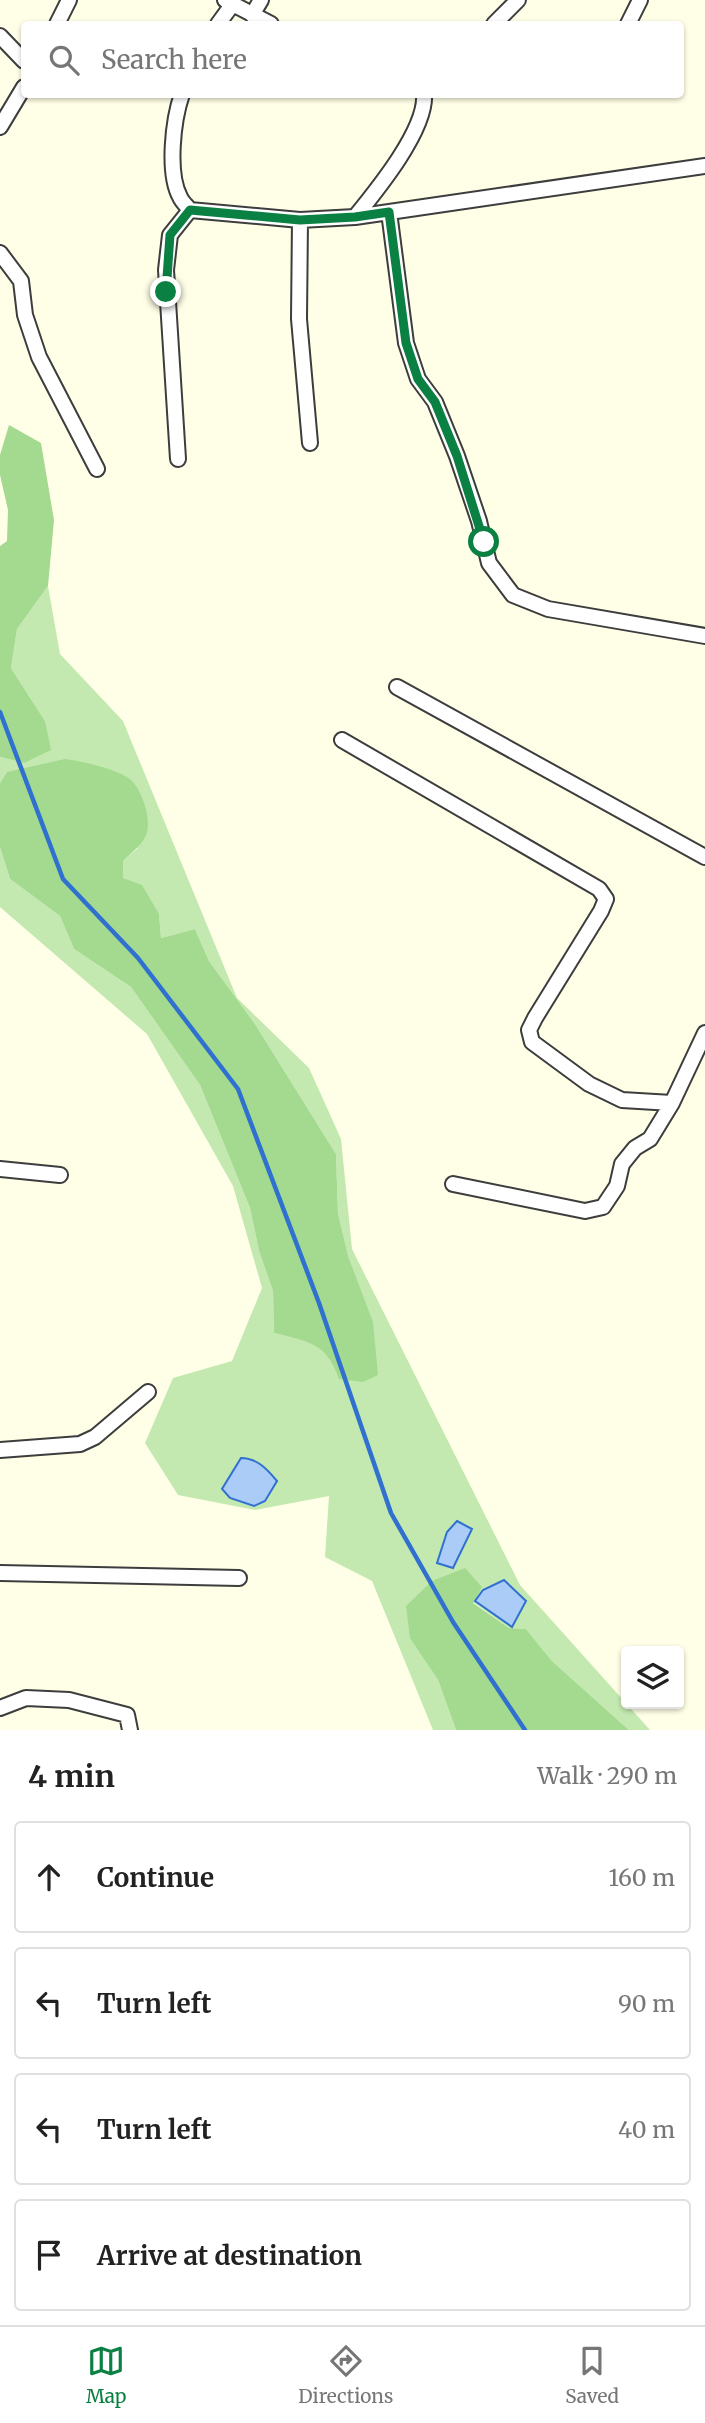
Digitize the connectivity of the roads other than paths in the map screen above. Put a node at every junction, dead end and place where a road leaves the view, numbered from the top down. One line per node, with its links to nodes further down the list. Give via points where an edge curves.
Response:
1 (69, 0): 7 (street)
2 (261, 0): 6 (street)
3 (518, 0): 10 (street)
4 (640, 0): 11 (street)
5 (228, 2): 6 (street); 8 (street)
6 (252, 15): 9 (street)
7 (58, 21)
8 (219, 21)
9 (265, 21)
10 (497, 21)
11 (630, 21)
12 (0, 36): 13 (street)
13 (21, 58)
14 (21, 92): 17 (street)
15 (181, 98): 19 (street, via 173,174 180,200)
16 (424, 98): 21 (street, via 406,146)
17 (0, 127)
18 (705, 166): 20 (street)
19 (190, 210): 22 (street); 25 (street, via 170,235 166,270)
20 (389, 212): 21 (street); 27 (street, via 406,343 418,379 435,402 457,456 489,562 513,595 548,609)
21 (355, 217): 22 (street)
22 (300, 220): 24 (street, via 299,319)
23 (0, 253): 26 (street, via 21,281 25,315 39,357)
24 (310, 443)
25 (178, 459)
26 (97, 469)
27 (705, 636)
28 (397, 687): 30 (street)
29 (342, 740): 32 (street, via 600,889 606,899 601,911 535,1018 529,1030 532,1042 589,1084 622,1100)
30 (705, 857)
31 (705, 1032): 32 (street)
32 (671, 1103): 35 (street, via 650,1139 622,1164 617,1186 603,1208 585,1210)
33 (0, 1169): 34 (street)
34 (60, 1175)
35 (453, 1184)
36 (148, 1392): 37 (street, via 95,1437 80,1444)
37 (0, 1450)
38 (0, 1573): 39 (street)
39 (239, 1578)
40 (0, 1707): 41 (street, via 26,1698 69,1700 127,1715)
41 (130, 1730)

